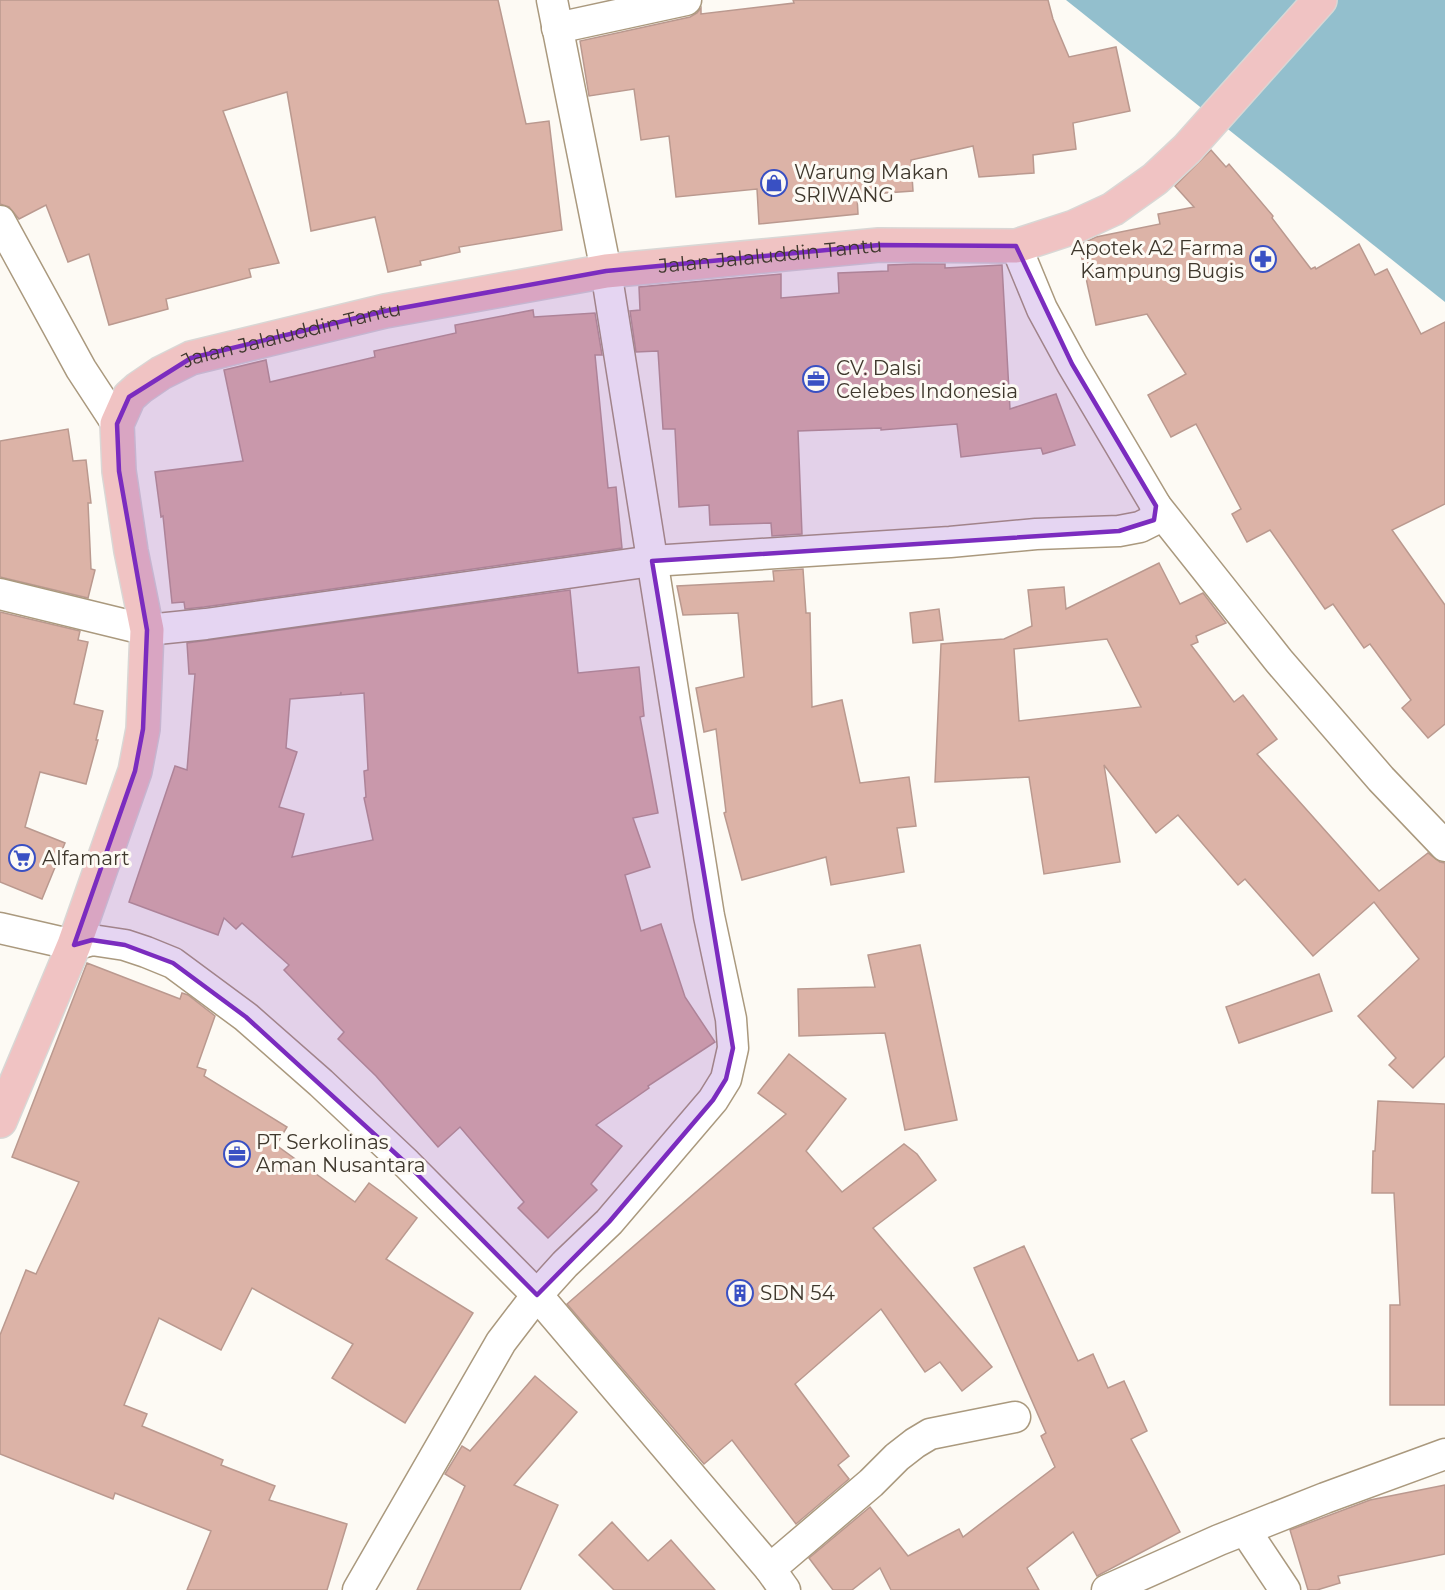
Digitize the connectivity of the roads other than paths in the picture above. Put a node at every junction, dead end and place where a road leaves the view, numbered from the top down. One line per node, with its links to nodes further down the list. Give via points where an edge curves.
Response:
1 (686, 0): 3 (street)
2 (1320, 0): 5 (highway, Jalan Jalaluddin Tantu, via 1187,149 1155,179 1113,209)
3 (555, 14): 6 (street)
4 (0, 221): 7 (street, via 81,369)
5 (1016, 246): 6 (highway, Jalan Jalaluddin Tantu, via 879,245); 8 (street, via 1042,309)
6 (606, 271): 7 (highway, Jalan Jalaluddin Tantu, via 385,311 191,358 139,388 129,397); 9 (street)
7 (117, 424): 11 (highway, Jalan Jalaluddin Tantu, via 119,471)
8 (1156, 506): 9 (street, via 1154,520 1119,531); 12 (street, via 1279,661)
9 (652, 561): 11 (street); 16 (street, via 733,1048 726,1079 713,1100 609,1222)
10 (0, 594): 11 (street)
11 (147, 630): 14 (highway, Jalan Jalaluddin Tantu, via 143,729 135,771)
12 (1445, 846)
13 (0, 928): 14 (street)
14 (74, 945): 15 (highway, Jalan Jalaluddin Tantu); 16 (street, via 92,940 125,945 173,963 246,1017 406,1164)
15 (0, 1121)
16 (537, 1295): 20 (street); 21 (street, via 501,1342)
17 (1015, 1417): 20 (street, via 930,1434 915,1443 897,1456)
18 (1445, 1454): 19 (street)
19 (1245, 1530): 22 (street); 23 (street)
20 (778, 1580)
21 (358, 1590)
22 (1107, 1590)
23 (1285, 1590)

